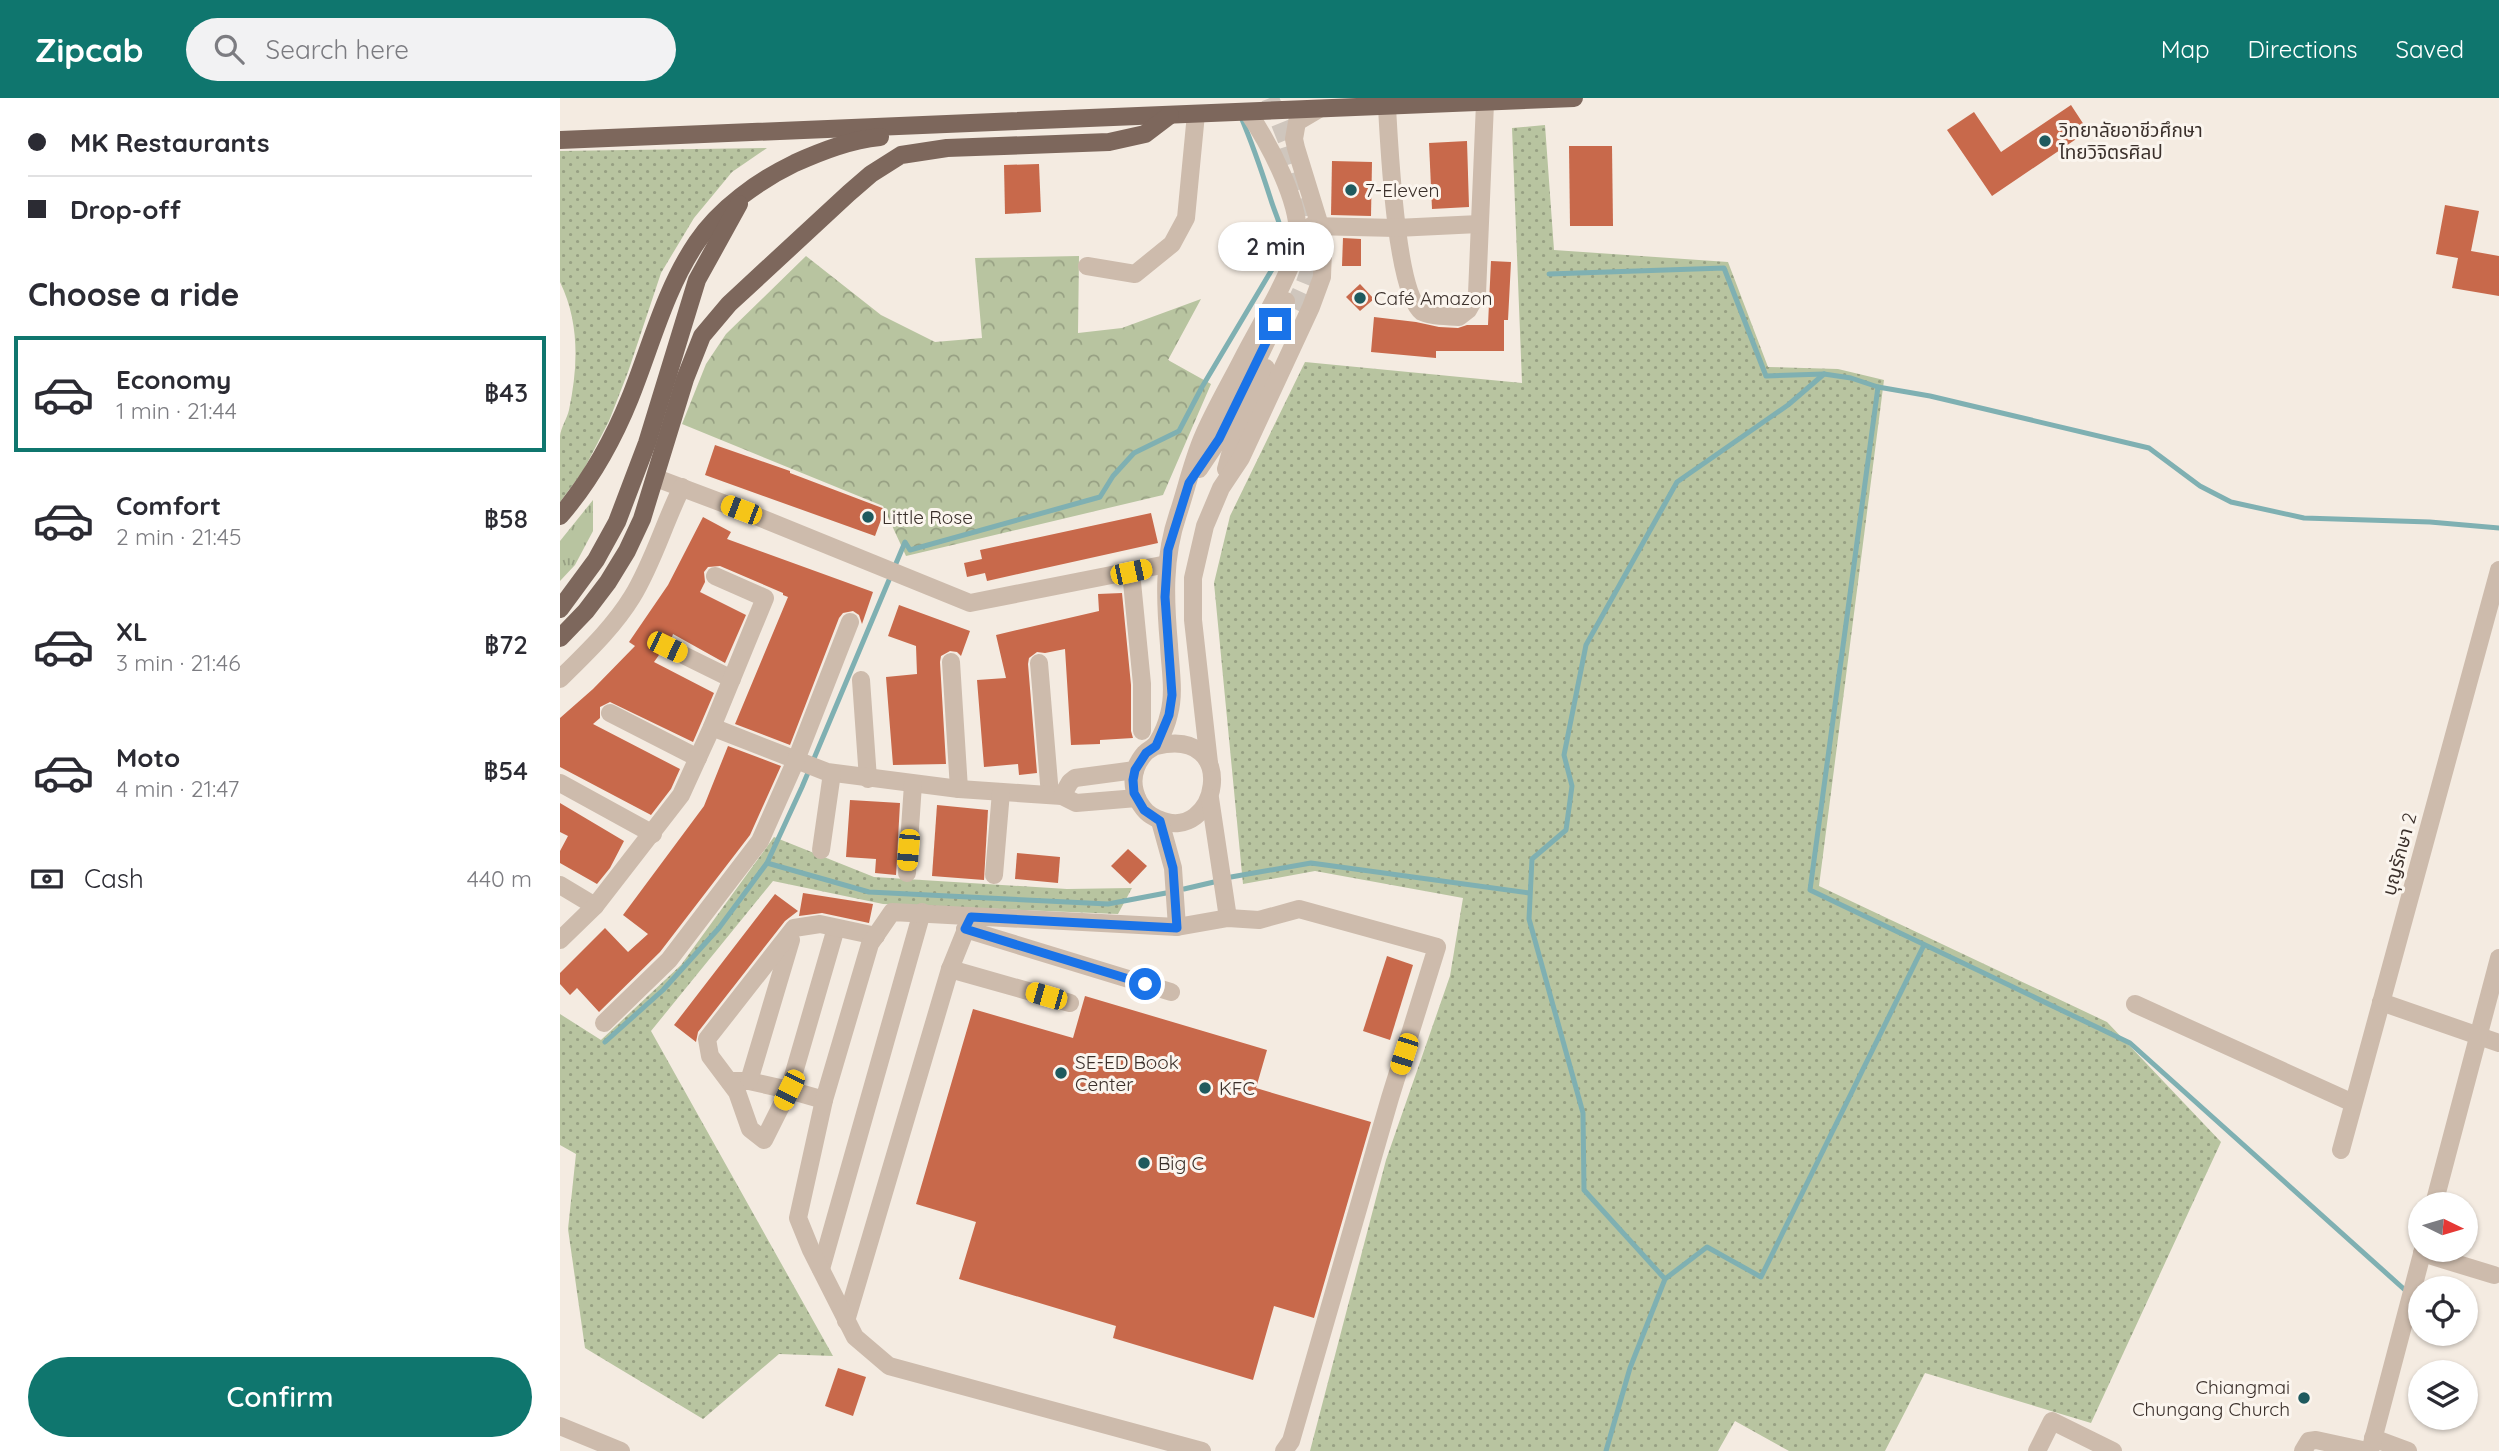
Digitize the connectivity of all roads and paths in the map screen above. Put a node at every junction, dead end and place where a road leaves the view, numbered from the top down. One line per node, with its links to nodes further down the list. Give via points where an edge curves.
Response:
1 (1574, 98): 2 (main road)
2 (1485, 103): 3 (main road); 11 (street)
3 (1387, 107): 4 (main road); 14 (street)
4 (1319, 109): 5 (main road); 13 (street, via 1297,122 1294,139)
5 (1248, 112): 6 (main road); 12 (street, via 1269,144 1295,209)
6 (1196, 114): 7 (main road); 15 (street, via 1186,218 1172,244 1135,274)
7 (1170, 115): 8 (main road); 16 (main road, via 1145,134 1109,142 947,148 901,155 871,174 708,328 693,356)
8 (992, 122): 9 (main road); 10 (main road, via 862,139 787,167)
9 (560, 140)
10 (744, 195): 20 (main road, via 715,219 691,253 617,427 589,478); 25 (main road, via 697,280 647,443 617,522)
11 (1479, 224): 14 (street); 14 (street, via 1478,294 1459,317 1424,314 1413,303)
12 (1297, 226): 13 (street); 17 (street, via 1293,259 1202,439)
13 (1320, 226): 14 (street); 19 (street, via 1322,277 1311,307 1241,458)
14 (1396, 228)
15 (1087, 266)
16 (656, 478): 18 (street); 27 (main road, via 627,551 586,611)
17 (1189, 483): 19 (street, via 1219,439 1290,305 1233,444); 21 (street)
18 (681, 487): 23 (street, via 962,601 978,603); 31 (street, via 631,598)
19 (1221, 488): 40 (street, via 1205,526 1193,578 1193,620)
20 (560, 516)
21 (1167, 564): 23 (street); 37 (street, via 1172,695)
22 (2499, 570): 69 (street, บุญรักษา 2)
23 (1131, 572): 36 (street)
24 (715, 576): 32 (street, via 765,598)
25 (560, 609)
26 (850, 622): 39 (street)
27 (560, 638)
28 (667, 647): 32 (street)
29 (951, 662): 46 (street)
30 (1039, 663): 48 (street)
31 (560, 679)
32 (732, 679): 35 (street)
33 (861, 680): 43 (street)
34 (610, 713): 38 (street)
35 (712, 727): 38 (street); 39 (street)
36 (1142, 731)
37 (1156, 746): 40 (street, via 1180,743 1194,748); 41 (street)
38 (698, 758): 52 (street, via 681,796)
39 (800, 762): 42 (street); 72 (street, via 760,841 669,960)
40 (1209, 764): 50 (street, via 1213,776)
41 (1135, 770): 48 (street, via 1075,778); 49 (street)
42 (830, 772): 43 (street); 53 (street)
43 (868, 779): 45 (street)
44 (560, 783): 52 (street)
45 (913, 784): 46 (street); 54 (street)
46 (959, 789): 47 (street)
47 (1002, 792): 48 (street); 55 (street)
48 (1056, 796): 49 (street, via 1076,803)
49 (1137, 798): 51 (street, via 1144,810)
50 (1210, 798): 51 (street, via 1199,813 1182,822); 59 (street)
51 (1160, 821): 63 (street, via 1173,868)
52 (653, 834): 57 (street)
53 (821, 850)
54 (907, 873)
55 (994, 875)
56 (560, 886): 57 (street)
57 (595, 906): 65 (street)
58 (922, 912): 60 (street); 64 (street, via 892,912); 84 (street)
59 (1228, 918): 63 (street); 91 (street, via 1259,920 1299,909 1437,947 1291,1441)
60 (968, 923): 63 (street); 67 (street); 68 (street)
61 (794, 928): 62 (street, via 821,924); 75 (street, via 707,1039 710,1056); 76 (street)
62 (836, 928): 64 (street); 77 (street)
63 (1177, 928)
64 (876, 936): 78 (street)
65 (560, 940)
66 (2499, 958): 73 (street)
67 (950, 969): 70 (street); 86 (street)
68 (1171, 992)
69 (2381, 1002): 73 (street); 79 (street, บุญรักษา 2)
70 (1070, 1003)
71 (2135, 1004): 79 (street)
72 (604, 1023)
73 (2478, 1037): 74 (street); 81 (street)
74 (2499, 1043)
75 (729, 1081): 76 (street); 77 (street, via 750,1129 764,1140)
76 (749, 1081): 77 (street)
77 (789, 1090): 78 (street)
78 (824, 1100): 84 (street, via 798,1218)
79 (2353, 1103): 80 (street, บุญรักษา 2)
80 (2341, 1150)
81 (2437, 1192)
82 (2419, 1262): 88 (street)
83 (2455, 1262): 85 (street)
84 (821, 1269): 86 (street)
85 (2494, 1275)
86 (846, 1321): 90 (street, via 855,1337 889,1366)
87 (560, 1426): 89 (street)
88 (2370, 1447): 94 (street, via 2316,1440 2309,1441); 95 (street)
89 (621, 1451)
90 (1202, 1451)
91 (1284, 1451)
92 (2037, 1451): 93 (street, via 2052,1421)
93 (2113, 1451)
94 (2303, 1451)
95 (2408, 1451)

